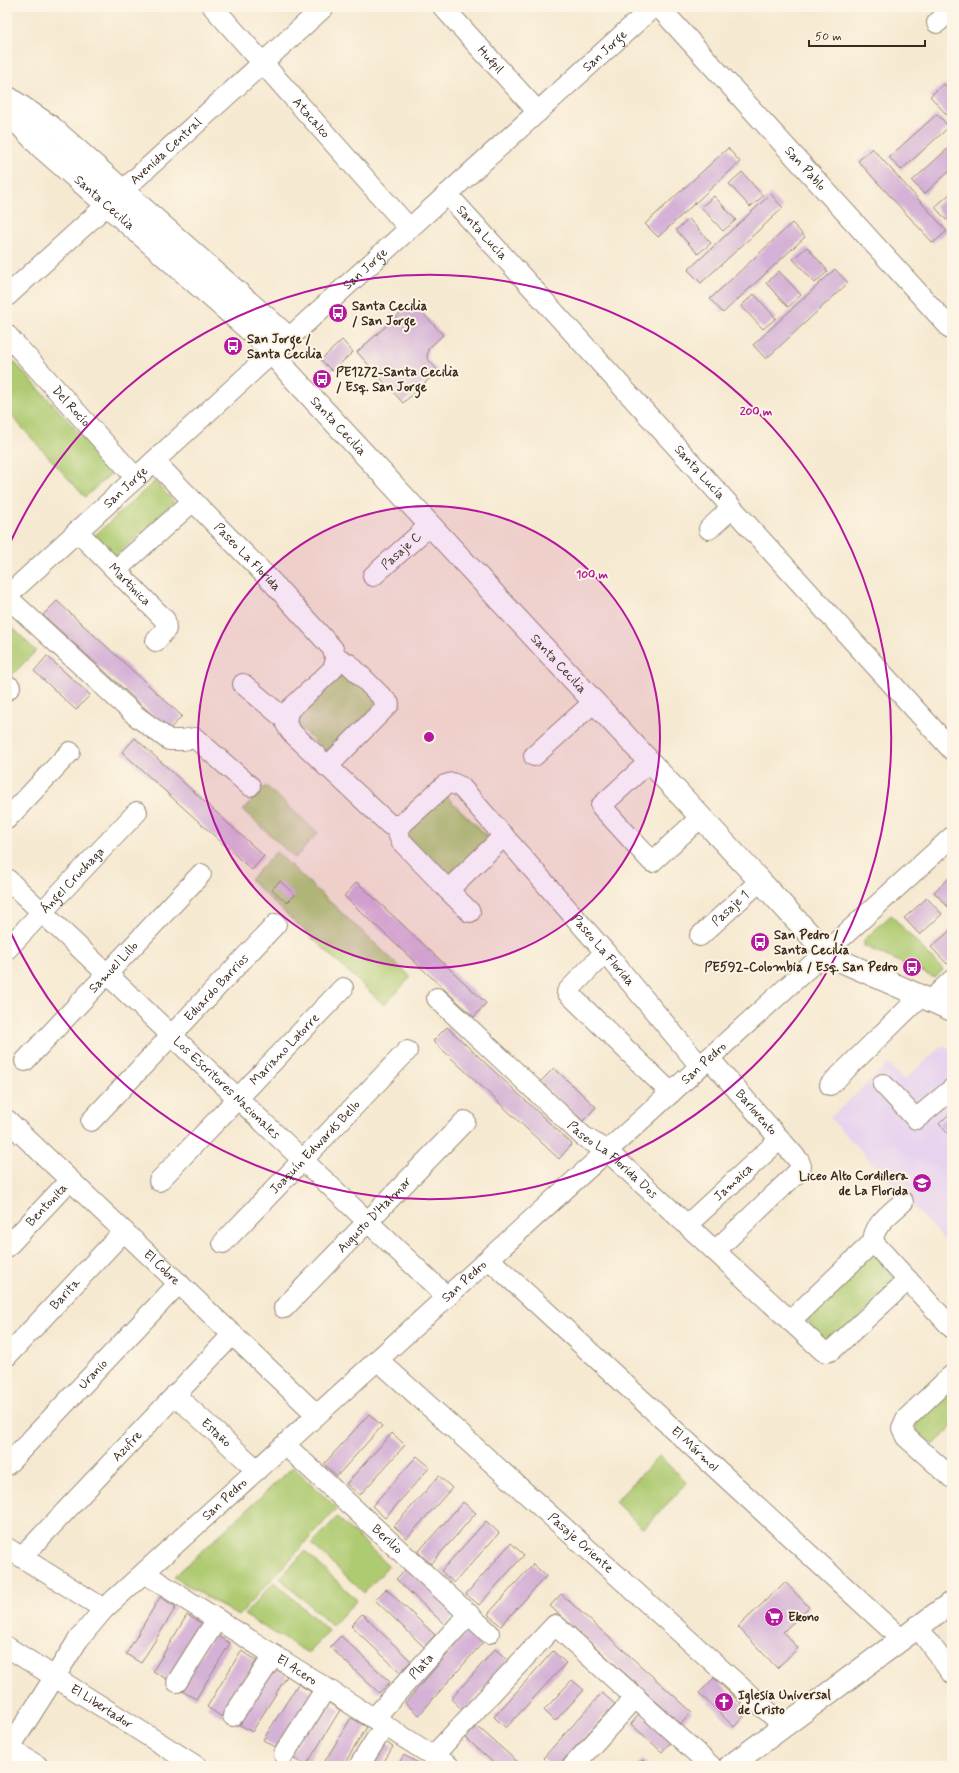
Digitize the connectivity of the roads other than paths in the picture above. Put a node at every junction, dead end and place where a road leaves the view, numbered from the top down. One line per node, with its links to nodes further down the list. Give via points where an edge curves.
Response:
1 (213, 7): 8 (street, Atacalco)
2 (324, 7): 8 (street, Avenida Central)
3 (443, 7): 11 (street, Huépil)
4 (654, 7): 11 (street, San Jorge)
5 (659, 7): 17 (street, San Pablo)
6 (952, 9): 7 (street)
7 (936, 23)
8 (262, 64): 12 (street, Avenida Central); 15 (street, Atacalco)
9 (7, 97): 12 (main road, Santa Cecilia, via 50,126)
10 (7, 111): 14 (main road, Santa Cecilia, via 42,147)
11 (538, 112): 13 (street, San Jorge)
12 (124, 190): 14 (street, Avenida Central); 19 (main road, Santa Cecilia)
13 (447, 194): 15 (street, San Jorge); 24 (street, Santa Lucía)
14 (107, 205): 16 (street, Avenida Central); 20 (main road, Santa Cecilia, via 262,341)
15 (409, 228): 19 (street, San Jorge)
16 (7, 296)
17 (952, 330)
18 (7, 335): 22 (street, Del Rocío)
19 (289, 338): 20 (main road, San Jorge)
20 (272, 353): 21 (street, San Jorge); 25 (main road, Santa Cecilia)
21 (154, 461): 22 (street, San Jorge); 23 (street, Paseo La Florida)
22 (136, 478): 27 (street, San Jorge)
23 (193, 501): 28 (street); 32 (street, Paseo La Florida, via 279,588 331,646)
24 (732, 508): 26 (street); 36 (street, Santa Lucía)
25 (430, 525): 29 (street, Pasaje C); 34 (main road, Santa Cecilia)
26 (709, 529)
27 (77, 531): 28 (street, Martinica); 30 (street, San Jorge)
28 (116, 570): 31 (street, Martinica, via 165,620 166,629)
29 (373, 576)
30 (7, 597): 41 (street, via 136,716 169,740 195,738)
31 (156, 641)
32 (336, 657): 35 (street, via 332,670 288,711); 40 (street, Paseo La Florida, via 349,664 389,704)
33 (243, 684): 35 (street)
34 (594, 702): 38 (street); 39 (main road, Santa Cecilia)
35 (286, 720): 40 (street, via 291,732)
36 (952, 750)
37 (70, 752): 44 (street)
38 (534, 756)
39 (649, 762): 43 (main road, Santa Cecilia); 43 (street, via 601,806 652,862)
40 (327, 767): 45 (street, via 386,823)
41 (250, 786)
42 (137, 812): 52 (street, Ángel Cruchaga)
43 (701, 817): 50 (main road, Santa Cecilia)
44 (7, 819)
45 (395, 826): 46 (street, Paseo La Florida, via 403,823 442,787 452,783 461,787); 51 (street, via 401,841)
46 (504, 836): 51 (street); 57 (street, Paseo La Florida)
47 (952, 837): 58 (street, San Pedro)
48 (201, 874): 59 (street, Samuel Lillo)
49 (7, 879): 52 (street, Los Escritores Nacionales)
50 (760, 881): 55 (street, Pasaje 1); 58 (main road, Santa Cecilia)
51 (448, 890): 53 (street)
52 (42, 912): 56 (street, Ángel Cruchaga); 59 (street, Los Escritores Nacionales)
53 (470, 912)
54 (276, 924): 65 (street, Eduardo Barrios)
55 (700, 936)
56 (7, 949)
57 (605, 952): 68 (street, Paseo La Florida); 72 (street, via 568,992)
58 (826, 952): 63 (main road, Santa Cecilia); 68 (street, San Pedro)
59 (107, 974): 65 (street, Los Escritores Nacionales); 67 (street, Samuel Lillo)
60 (952, 980): 63 (street)
61 (343, 988): 73 (street, Mariano Latorre)
62 (437, 998): 78 (street, Paseo La Florida Dos, via 583,1136)
63 (926, 999): 64 (main road, Santa Cecilia); 69 (street)
64 (952, 1010)
65 (172, 1036): 73 (street, Los Escritores Nacionales); 74 (street, Eduardo Barrios)
66 (407, 1051): 79 (street, Joaquín Edwards Bello)
67 (26, 1061)
68 (705, 1062): 72 (street, San Pedro); 77 (street, Barlovento)
69 (830, 1084)
70 (883, 1084): 71 (street, via 916,1119)
71 (952, 1089)
72 (671, 1093): 78 (street, San Pedro)
73 (238, 1098): 79 (street, Los Escritores Nacionales); 81 (street, Mariano Latorre)
74 (91, 1121)
75 (466, 1121): 83 (street, Augusto D'Halmar)
76 (10, 1130): 80 (street, El Cobre)
77 (780, 1139): 84 (street, Jamaica); 89 (street, Barlovento, via 800,1161 799,1171)
78 (607, 1151): 84 (street, Paseo La Florida Dos); 90 (street, San Pedro)
79 (303, 1160): 83 (street, Los Escritores Nacionales); 87 (street, Joaquín Edwards Bello)
80 (70, 1180): 85 (street, El Cobre); 88 (street, Bentonita)
81 (159, 1181)
82 (903, 1202): 86 (street, via 878,1227)
83 (368, 1222): 93 (street, Los Escritores Nacionales); 94 (street, Augusto D'Halmar)
84 (687, 1225): 89 (street, Paseo La Florida Dos)
85 (124, 1231): 92 (street, El Cobre); 98 (street, Barita)
86 (873, 1242): 91 (street); 95 (street)
87 (223, 1243)
88 (7, 1247)
89 (715, 1251): 95 (street, Paseo La Florida Dos)
90 (489, 1259): 93 (street, San Pedro); 113 (street, El Mármol)
91 (908, 1280): 95 (street, Paseo La Florida Dos, via 830,1352 823,1351); 96 (street)
92 (179, 1283): 97 (street, El Cobre); 104 (street, Uranio)
93 (447, 1297): 99 (street, San Pedro)
94 (284, 1308)
95 (790, 1320)
96 (952, 1328)
97 (233, 1334): 101 (street, Azufre); 102 (street, El Cobre)
98 (7, 1356)
99 (378, 1360): 102 (street, San Pedro); 124 (street, Pasaje Oriente)
100 (952, 1374): 106 (street, via 906,1419 902,1428 906,1437)
101 (175, 1395): 105 (street, Estaño); 107 (street, Azufre)
102 (317, 1415): 103 (street, San Pedro)
103 (285, 1445): 105 (street, San Pedro); 111 (street, Berilio)
104 (7, 1465)
105 (257, 1470): 108 (street, San Pedro)
106 (952, 1478)
107 (14, 1552): 110 (street)
108 (144, 1573): 110 (street, San Pedro); 112 (street, El Acero)
109 (952, 1602): 113 (main road)
110 (104, 1609): 118 (street, San Pedro, via 78,1640)
111 (469, 1614): 114 (street, Berilio); 123 (street, Plata)
112 (216, 1619): 116 (street, El Acero); 119 (street)
113 (909, 1632): 117 (street, El Mármol); 124 (main road)
114 (489, 1633)
115 (7, 1647): 118 (street, El Libertador)
116 (274, 1655): 120 (street, El Acero); 122 (street)
117 (952, 1674)
118 (54, 1677): 125 (street, San Pedro); 129 (street, El Libertador)
119 (177, 1682)
120 (326, 1688): 123 (street, El Acero); 126 (street)
121 (636, 1697): 127 (street, via 554,1625); 131 (street); 132 (street)
122 (233, 1716)
123 (379, 1722): 127 (street, El Acero); 130 (street, Plata)
124 (784, 1726): 133 (main road)
125 (8, 1750): 128 (street)
126 (284, 1754)
127 (438, 1762)
128 (38, 1766)
129 (196, 1766)
130 (359, 1766)
131 (573, 1766)
132 (711, 1766)
133 (730, 1766)

